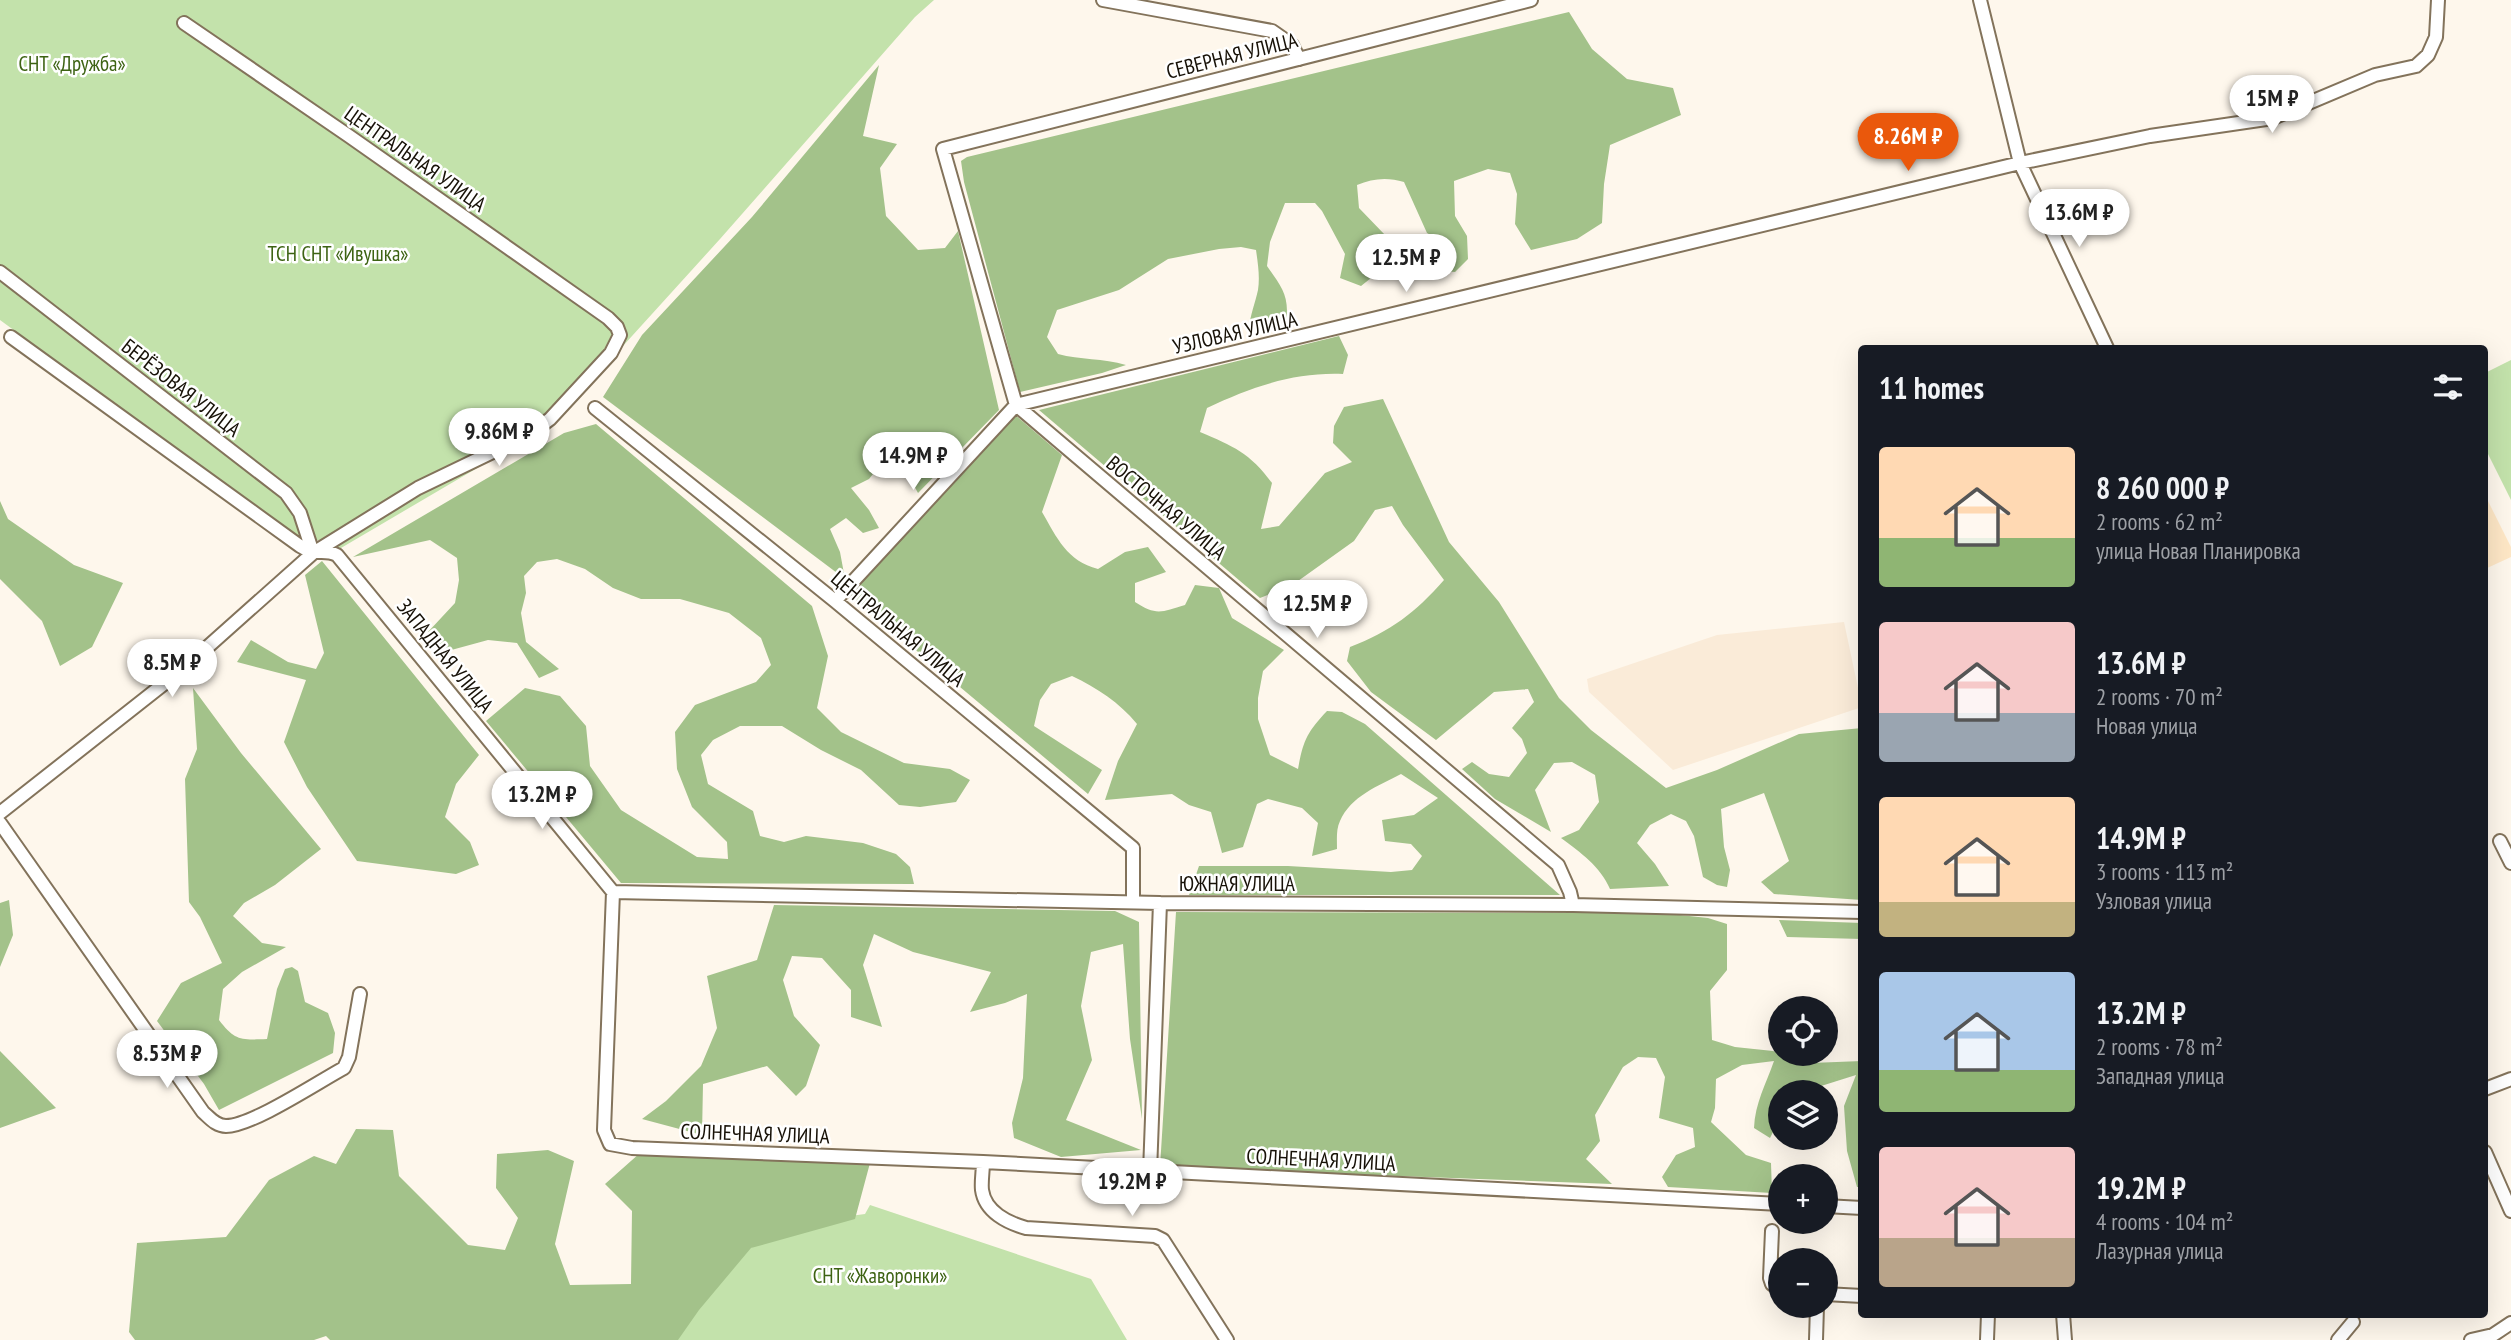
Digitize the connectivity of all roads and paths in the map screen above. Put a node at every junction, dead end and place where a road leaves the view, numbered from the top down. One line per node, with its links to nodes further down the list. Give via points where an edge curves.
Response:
1 (1103, 0): 6 (street, via 1272,31 1292,45)
2 (1531, 0): 6 (street, СЕВЕРНАЯ УЛИЦА)
3 (1980, 0): 7 (street)
4 (2438, 0): 7 (street, УЗЛОВАЯ УЛИЦА, via 2437,37 2416,66 2375,75 2273,118 2150,136)
5 (184, 23): 13 (street, ЦЕНТРАЛЬНАЯ УЛИЦА, via 608,318 619,331 611,354 530,434 418,488)
6 (1299, 59): 11 (street, СЕВЕРНАЯ УЛИЦА, via 943,149)
7 (2020, 163): 10 (street); 11 (street, УЗЛОВАЯ УЛИЦА)
8 (0, 272): 13 (street, БЕРЁЗОВАЯ УЛИЦА, via 286,493 300,513)
9 (11, 337): 13 (street, ЗАПАДНАЯ УЛИЦА)
10 (2107, 345)
11 (1016, 405): 14 (street); 22 (street, ВОСТОЧНАЯ УЛИЦА, via 1558,865)
12 (595, 408): 14 (street, ЦЕНТРАЛЬНАЯ УЛИЦА)
13 (313, 553): 15 (street, via 184,668); 19 (street, ЗАПАДНАЯ УЛИЦА, via 337,555)
14 (835, 601): 20 (street, ЦЕНТРАЛЬНАЯ УЛИЦА, via 1133,848)
15 (0, 813)
16 (0, 823): 24 (street, via 203,1112 217,1125 228,1127 263,1114 344,1068)
17 (2500, 841): 18 (street)
18 (2511, 863)
19 (613, 892): 20 (street, ЮЖНАЯ УЛИЦА); 28 (street, СОЛНЕЧНАЯ УЛИЦА, via 604,1130 610,1144)
20 (1133, 902): 21 (street, ЮЖНАЯ УЛИЦА)
21 (1160, 904): 22 (street, ЮЖНАЯ УЛИЦА); 29 (street)
22 (1573, 905): 23 (street, ЮЖНАЯ УЛИЦА)
23 (1858, 912)
24 (359, 994)
25 (2511, 1079): 26 (street)
26 (2488, 1088)
27 (2488, 1159): 33 (street)
28 (983, 1162): 29 (street, СОЛНЕЧНАЯ УЛИЦА); 41 (street, via 982,1192 997,1215 1012,1224 1163,1240)
29 (1150, 1172): 30 (street, СОЛНЕЧНАЯ УЛИЦА)
30 (1768, 1203)
31 (1838, 1207): 32 (street)
32 (1858, 1209)
33 (2511, 1211)
34 (1838, 1295): 35 (street)
35 (1858, 1296)
36 (1817, 1318): 42 (street)
37 (1988, 1318): 43 (street)
38 (2063, 1318): 44 (street)
39 (2353, 1322): 45 (street)
40 (2511, 1324): 46 (street, via 2493,1335)
41 (1227, 1340)
42 (1816, 1340)
43 (1987, 1340)
44 (2065, 1340)
45 (2338, 1340)
46 (2471, 1340)

